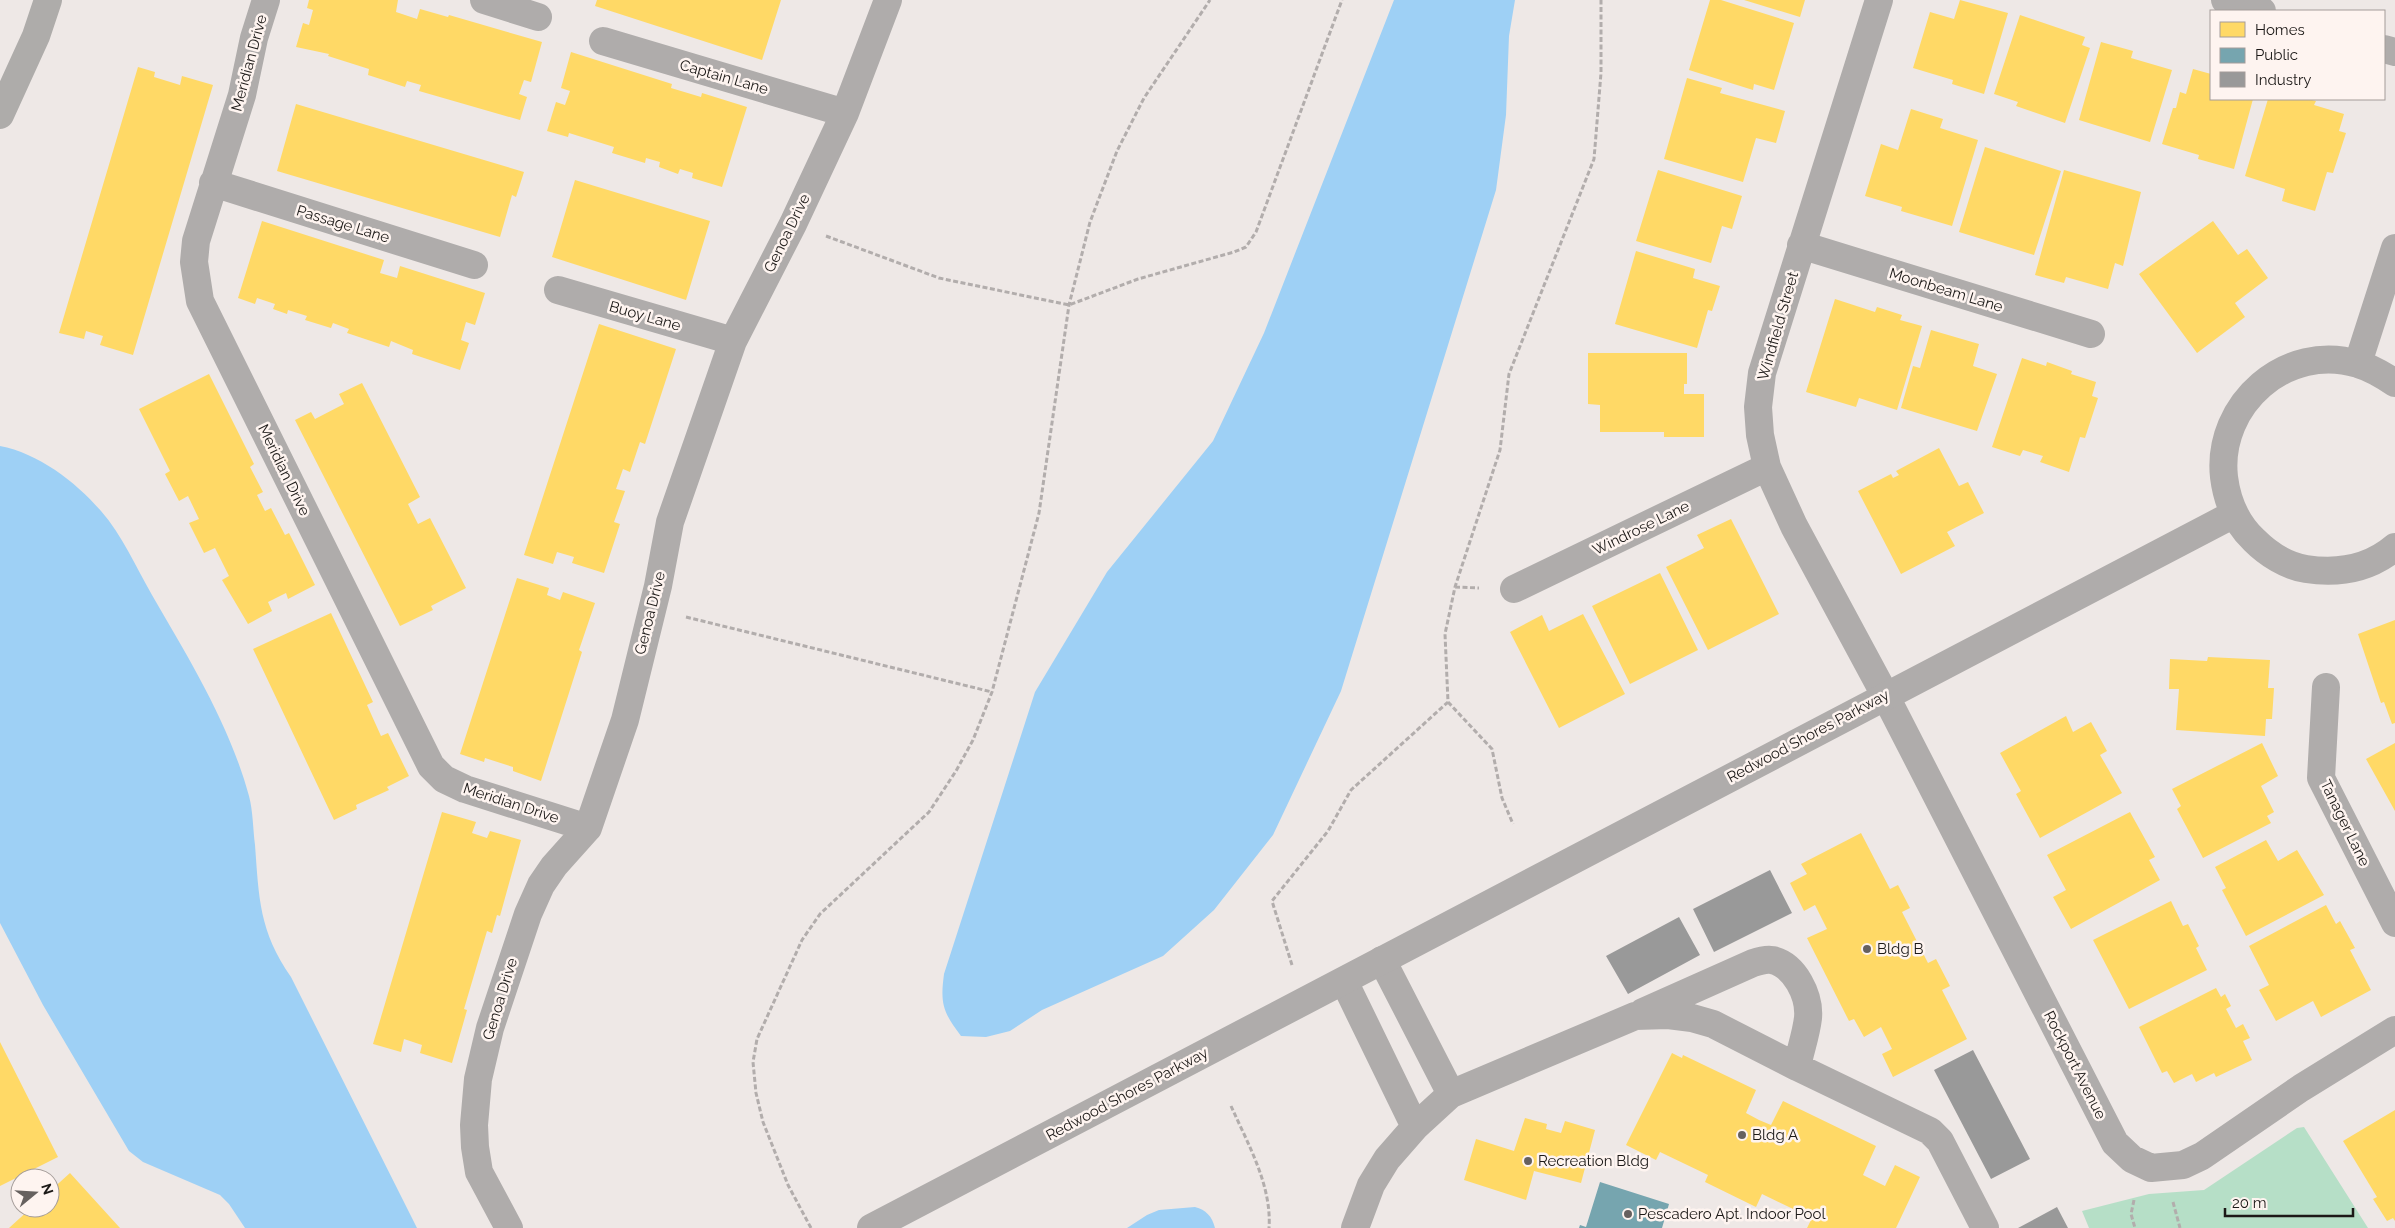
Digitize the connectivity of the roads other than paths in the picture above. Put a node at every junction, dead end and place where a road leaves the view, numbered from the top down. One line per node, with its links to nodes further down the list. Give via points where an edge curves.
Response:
1 (48, 0): 11 (main road, via 36,36)
2 (266, 0): 12 (street, Meridian Drive, via 242,95)
3 (484, 0): 8 (street)
4 (888, 0): 10 (street, Genoa Drive)
5 (1879, 0): 13 (street, Windfield Street)
6 (2225, 0): 7 (street)
7 (2259, 10)
8 (538, 17)
9 (603, 41): 10 (street, Captain Lane)
10 (845, 113): 18 (street, Genoa Drive)
11 (0, 114)
12 (213, 183): 15 (street, Passage Lane); 27 (street, Meridian Drive, via 196,241 194,262 200,300 432,766 444,779 465,789)
13 (1801, 245): 17 (street, Moonbeam Lane); 21 (street, Windfield Street, via 1762,373 1758,407)
14 (2395, 248): 19 (street)
15 (474, 265)
16 (558, 290): 18 (street, Buoy Lane)
17 (2091, 334)
18 (733, 341): 27 (street, Genoa Drive, via 670,522 625,720)
19 (2358, 363): 20 (street); 22 (street, via 2333,359 2308,361 2286,368 2264,381 2247,398 2225,441 2223,466)
20 (2395, 383)
21 (1767, 467): 24 (street, Windrose Lane); 26 (street, Windfield Street, via 1794,526)
22 (2234, 514): 23 (street, via 2262,548 2301,568 2345,571 2366,565); 26 (street, Redwood Shores Parkway)
23 (2395, 547)
24 (1514, 589)
25 (2326, 687): 28 (street, Tanager Lane, via 2321,778)
26 (1885, 695): 29 (street, Redwood Shores Parkway); 32 (street, Rockport Avenue, via 2115,1143 2132,1159 2151,1168 2183,1164 2202,1156 2301,1088)
27 (588, 828): 36 (street, Genoa Drive, via 554,866 528,914 490,1028 478,1079 474,1125 479,1172)
28 (2395, 923)
29 (1382, 960): 30 (street, Redwood Shores Parkway); 34 (street)
30 (1344, 981): 35 (street); 37 (street, Redwood Shores Parkway)
31 (1635, 1016): 33 (street, via 1668,1015 1713,1024); 33 (street, via 1753,962 1770,960 1788,969 1796,978 1808,1008); 34 (street)
32 (2395, 1030)
33 (1796, 1067): 39 (street, via 1930,1131 1940,1141)
34 (1451, 1094): 35 (street)
35 (1415, 1127): 38 (street, via 1387,1158 1371,1185)
36 (509, 1228)
37 (871, 1228)
38 (1355, 1228)
39 (1985, 1228)

